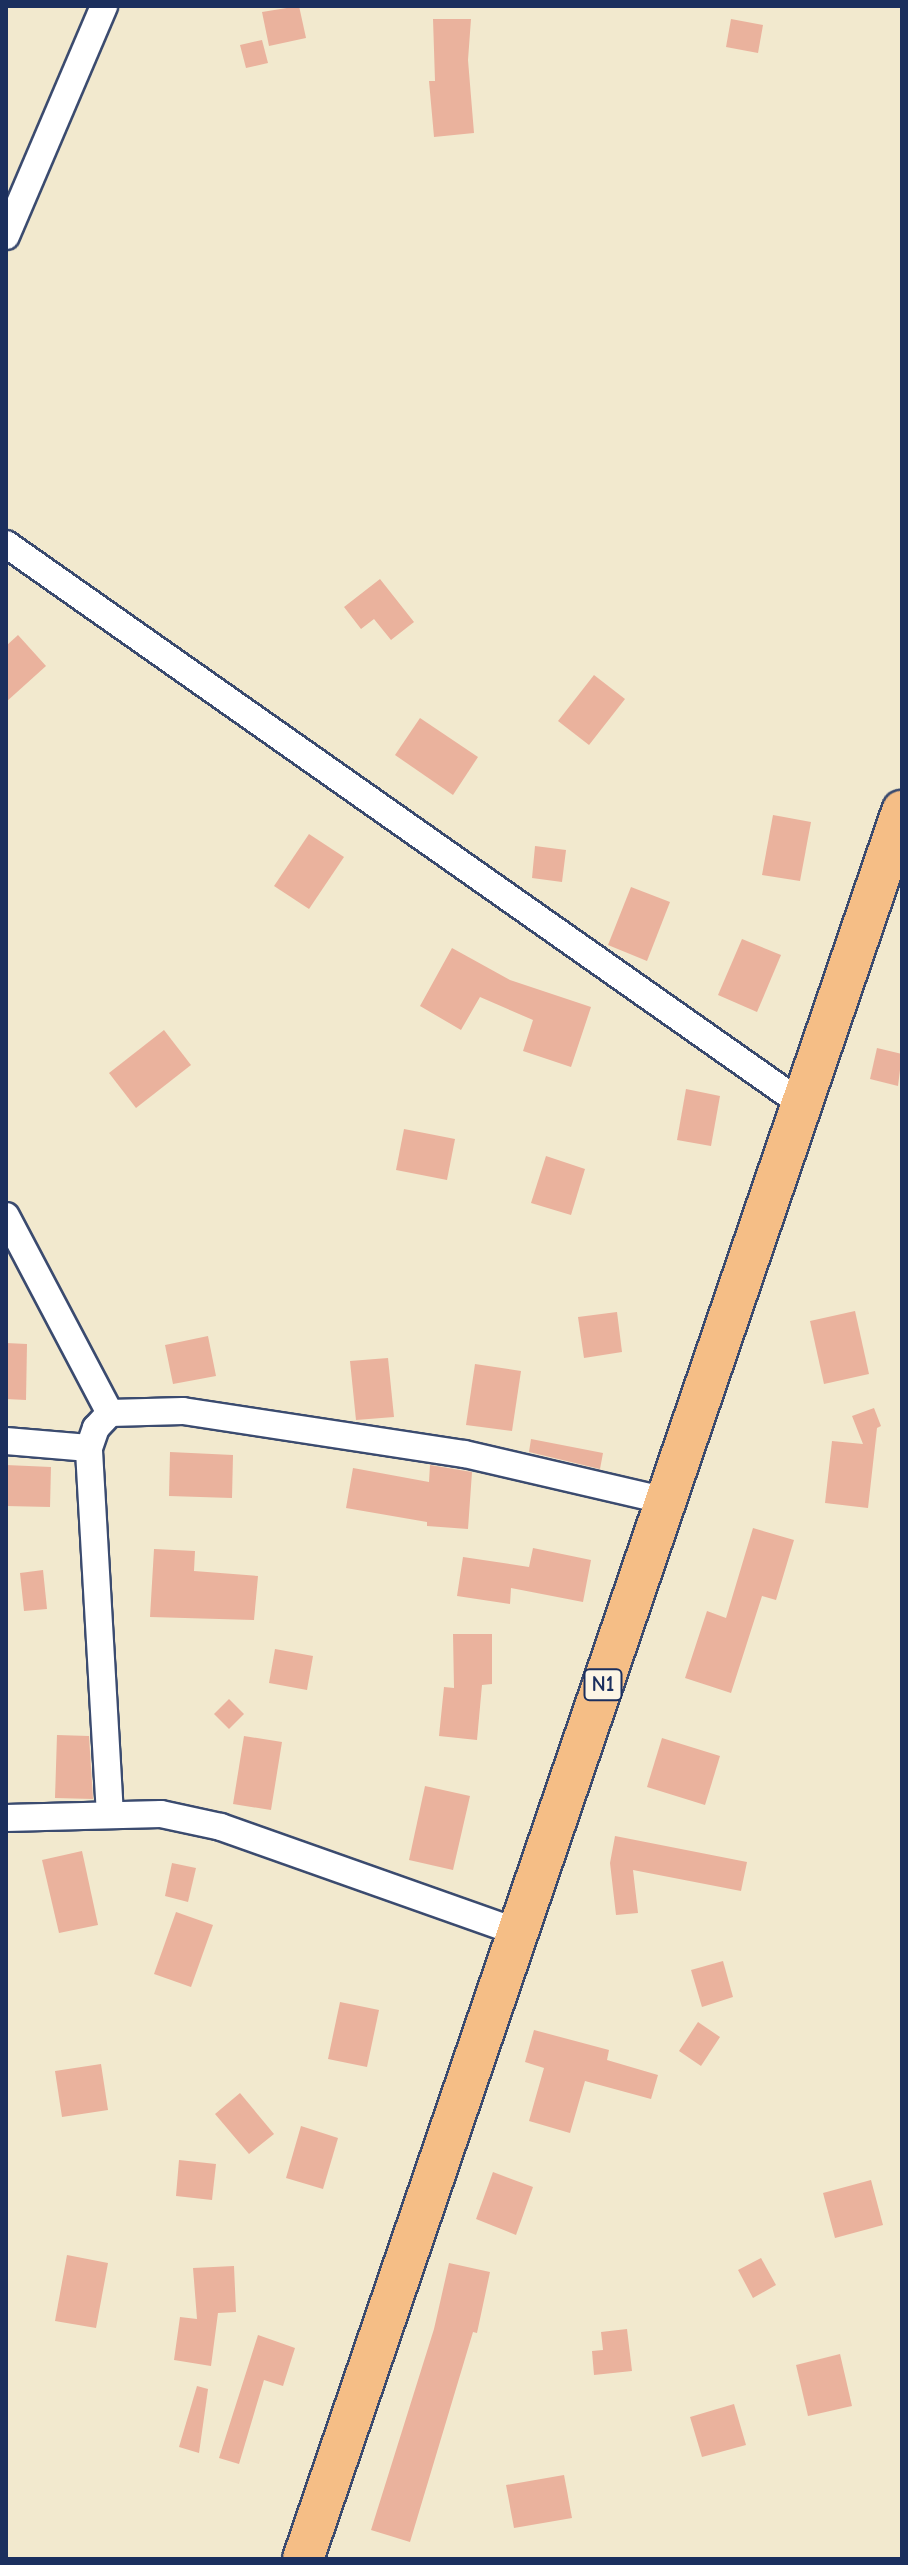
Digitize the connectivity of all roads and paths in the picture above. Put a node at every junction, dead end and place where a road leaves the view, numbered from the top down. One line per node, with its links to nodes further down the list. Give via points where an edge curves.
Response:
1 (104, 6): 2 (street)
2 (6, 236)
3 (6, 544): 5 (street)
4 (902, 811): 5 (main road, N1)
5 (802, 1104): 10 (main road, N1)
6 (6, 1216): 7 (street)
7 (110, 1413): 9 (street, via 96,1428); 10 (street, via 183,1411 465,1454)
8 (6, 1441): 9 (street)
9 (89, 1448): 11 (street)
10 (667, 1501): 13 (main road, N1)
11 (110, 1815): 12 (street); 13 (street, via 161,1814 221,1827)
12 (6, 1818)
13 (518, 1932): 14 (main road, N1)
14 (303, 2559)

